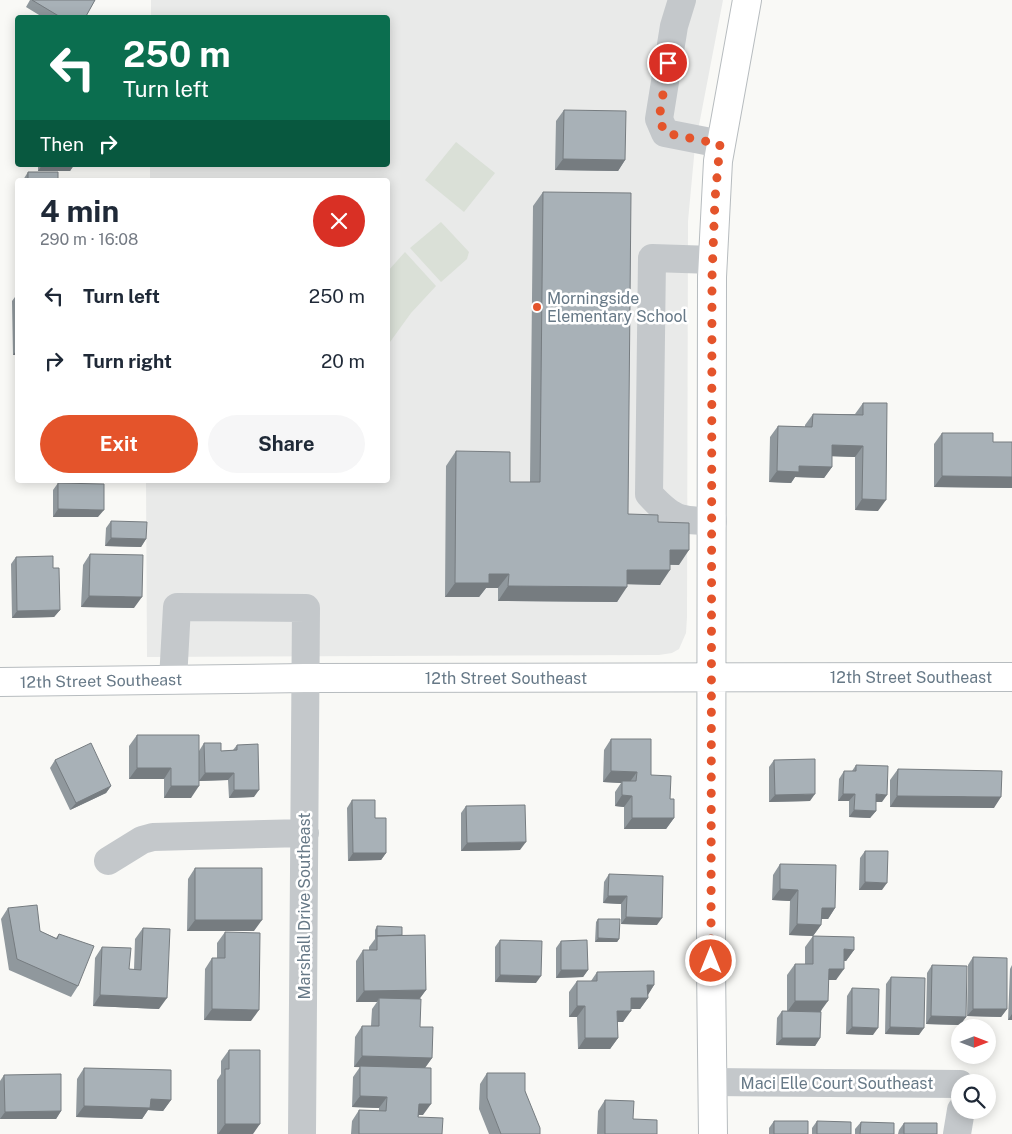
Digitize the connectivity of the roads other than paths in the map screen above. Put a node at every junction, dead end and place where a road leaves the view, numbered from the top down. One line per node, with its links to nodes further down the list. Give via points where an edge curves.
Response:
1 (682, 0): 3 (street, via 674,26 659,119 665,133)
2 (747, 0): 3 (main road)
3 (720, 144): 4 (main road)
4 (713, 260): 5 (main road); 5 (street, via 652,258 649,494 661,507 682,520)
5 (713, 521): 6 (main road)
6 (713, 677): 7 (main road, 12th Street Southeast); 8 (main road, 12th Street Southeast); 13 (main road)
7 (1012, 677)
8 (305, 678): 9 (main road, 12th Street Southeast); 9 (street, Marshall Drive Southeast, via 306,608 176,607); 11 (street, Marshall Drive Southeast)
9 (173, 680): 10 (main road, 12th Street Southeast)
10 (0, 682)
11 (305, 833): 12 (street, via 153,837 142,840); 16 (street, Marshall Drive Southeast)
12 (108, 861)
13 (713, 1082): 14 (street, Maci Elle Court Southeast); 17 (main road)
14 (951, 1084)
15 (960, 1119): 18 (street)
16 (302, 1134)
17 (713, 1134)
18 (957, 1134)

